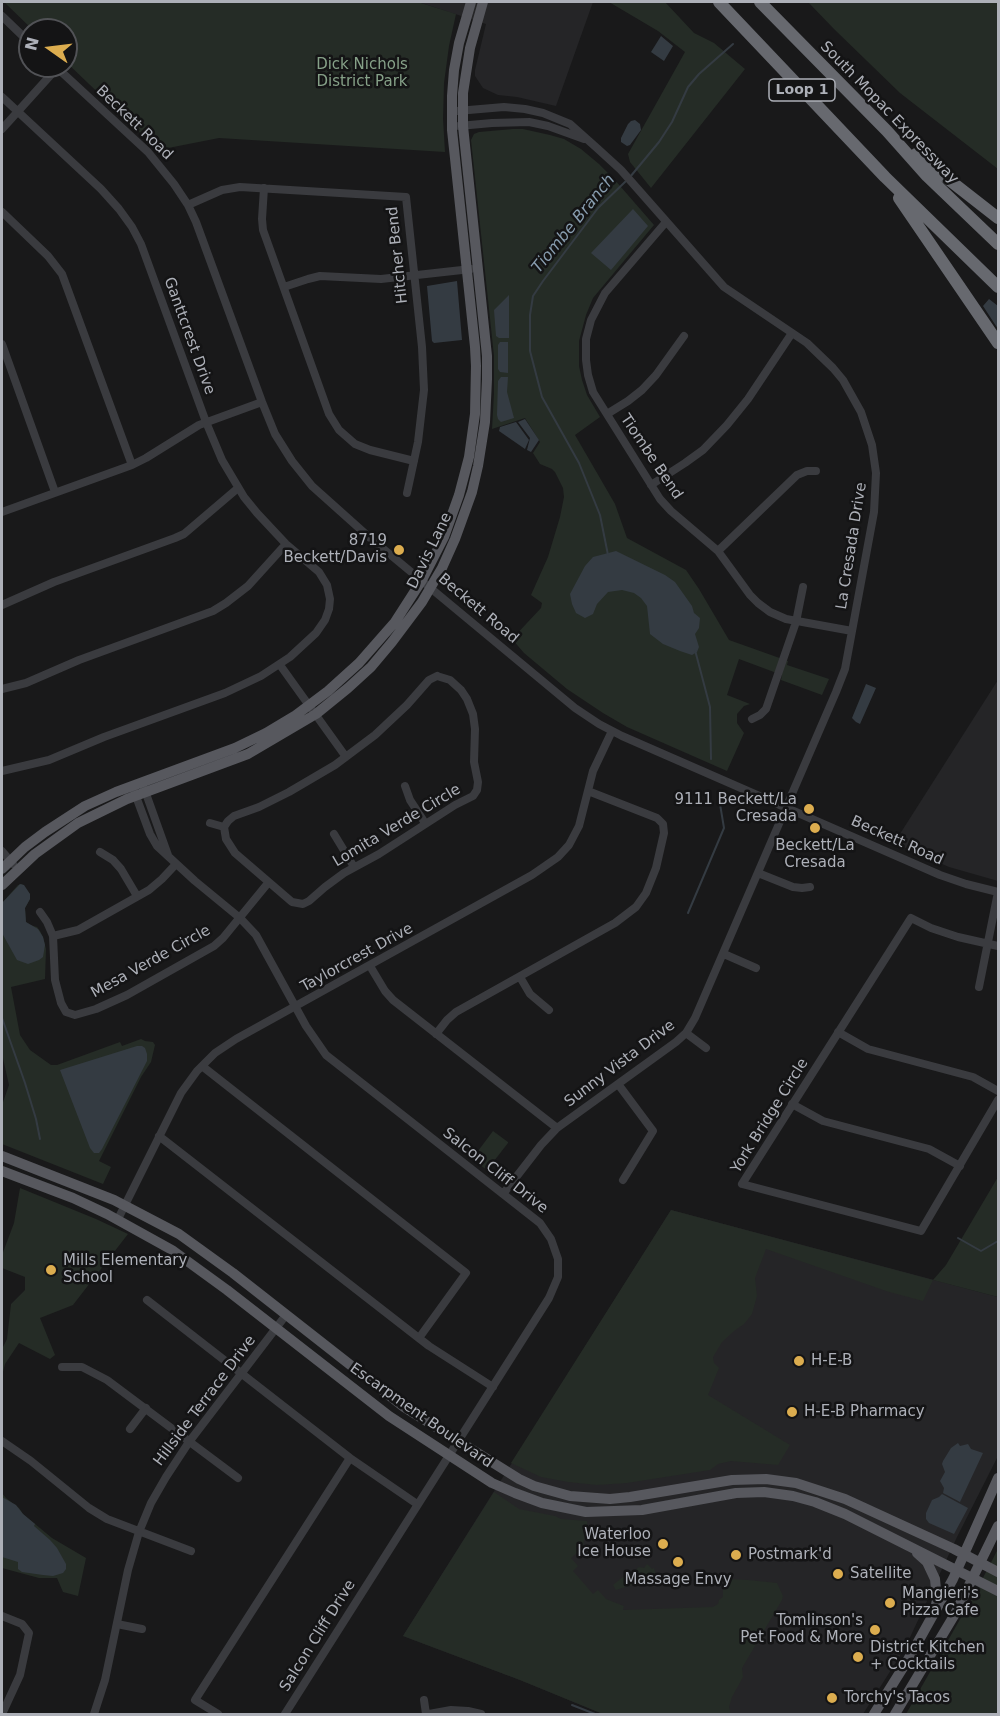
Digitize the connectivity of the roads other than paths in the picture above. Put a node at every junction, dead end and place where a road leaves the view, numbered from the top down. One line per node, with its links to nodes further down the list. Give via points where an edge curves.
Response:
1 (480, 2): 9 (main road, Davis Lane)
2 (719, 2): 15 (highway, Loop 1)
3 (760, 2): 13 (highway, South Mopac Expressway / Loop 1)
4 (2, 16): 5 (street)
5 (18, 31)
6 (46, 78): 10 (street)
7 (68, 78): 17 (street, Beckett Road, via 148,152)
8 (2, 97): 10 (street, Ganttcrest Drive)
9 (457, 111): 11 (main road, Davis Lane); 14 (street, La Cresada Drive, via 504,107 536,112 570,124)
10 (17, 112): 12 (street); 34 (street, Ganttcrest Drive, via 110,199 132,227)
11 (457, 126): 14 (street, La Cresada Drive, via 529,122); 24 (main road, Davis Lane)
12 (2, 129)
13 (887, 131): 19 (highway); 23 (highway, South Mopac Expressway / Loop 1, via 927,176)
14 (590, 142): 21 (street, La Cresada Drive, via 621,170)
15 (885, 177): 27 (highway, Loop 1); 30 (highway)
16 (264, 188): 17 (street, Hitcher Bend, via 230,188); 25 (street, Hitcher Bend, via 406,197); 26 (street, via 263,230)
17 (188, 204): 32 (street, Beckett Road)
18 (2, 212): 20 (street)
19 (999, 218)
20 (9, 219): 22 (street); 36 (street, via 62,274)
21 (666, 222): 28 (street, La Cresada Drive, via 724,287); 33 (street, Tiombe Bend, via 605,294 591,320 586,347 588,375)
22 (2, 228)
23 (999, 244)
24 (472, 269): 25 (street); 45 (main road, Davis Lane, via 487,356 483,441 465,513 442,568)
25 (414, 276): 26 (street, via 320,276); 35 (street, Hitcher Bend, via 424,379)
26 (284, 287): 35 (street, via 336,425 362,447)
27 (999, 287)
28 (792, 333): 38 (street, via 728,425 694,456); 49 (street, La Cresada Drive, via 823,357 843,380 861,412 872,445 875,500)
29 (684, 336): 33 (street, via 642,390)
30 (999, 343)
31 (2, 344): 40 (street)
32 (262, 402): 34 (street); 45 (street, Beckett Road, via 282,446 312,486)
33 (607, 414): 38 (street, Tiombe Bend)
34 (206, 423): 36 (street); 39 (street, Ganttcrest Drive)
35 (414, 461): 41 (street, Hitcher Bend)
36 (132, 465): 40 (street)
37 (816, 471): 44 (street, via 797,475)
38 (651, 485): 44 (street, Tiombe Bend, via 671,511)
39 (238, 488): 43 (street, Ganttcrest Drive); 47 (street, via 184,534)
40 (56, 492): 42 (street)
41 (407, 493)
42 (2, 512)
43 (286, 544): 50 (street, Ganttcrest Drive, via 319,572 330,599 321,626); 51 (street, via 248,586 213,611)
44 (718, 551): 48 (street, Tiombe Bend, via 758,603 775,615)
45 (427, 584): 52 (main road, Davis Lane, via 340,681); 53 (main road, Davis Lane, via 411,618 371,667); 55 (street, Beckett Road, via 575,708)
46 (803, 587): 48 (street)
47 (2, 605)
48 (796, 622): 49 (street, Tiombe Bend); 54 (street, via 766,709)
49 (852, 632): 61 (street, La Cresada Drive, via 836,692)
50 (280, 665): 52 (street); 57 (street, via 225,693 49,760)
51 (2, 689)
52 (309, 705): 53 (street); 59 (main road, Davis Lane, via 245,743)
53 (316, 714): 56 (street); 59 (main road, Davis Lane, via 248,754)
54 (752, 719)
55 (612, 731): 60 (street, Taylorcrest Drive); 61 (street, Beckett Road)
56 (346, 757): 63 (street, Lomita Verde Circle, via 395,717 432,678 450,680 465,695 473,714 478,787 473,796); 64 (street, Lomita Verde Circle, via 289,792 234,816)
57 (2, 771)
58 (405, 786): 63 (street)
59 (139, 789): 68 (street, Salcon Cliff Drive, via 154,841); 69 (main road, Davis Lane, via 105,796 66,818 32,842)
60 (588, 791): 84 (street, Taylorcrest Drive, via 576,834 553,862); 86 (street, via 662,821 664,833 652,880 641,901 623,918)
61 (787, 807): 72 (street, Sunny Vista Drive); 76 (street, Beckett Road, via 949,878)
62 (210, 823): 64 (street)
63 (425, 824): 70 (street, Lomita Verde Circle)
64 (224, 827): 73 (street, Lomita Verde Circle, via 235,854)
65 (334, 834): 70 (street)
66 (2, 850): 69 (street)
67 (100, 852): 77 (street, via 121,869)
68 (176, 864): 77 (street, via 153,888); 79 (street, Salcon Cliff Drive)
69 (14, 865): 71 (main road, Davis Lane); 74 (main road, Davis Lane)
70 (354, 867): 73 (street, Lomita Verde Circle, via 303,904 292,902)
71 (2, 869)
72 (758, 873): 75 (street, via 793,887); 83 (street, Sunny Vista Drive)
73 (268, 883): 79 (street, Mesa Verde Circle)
74 (2, 885)
75 (810, 887)
76 (998, 892): 81 (street)
77 (138, 896): 80 (street, via 78,930)
78 (40, 912): 80 (street)
79 (240, 918): 80 (street, Mesa Verde Circle, via 209,949 127,995 75,1015 64,1011 58,993); 88 (street, Salcon Cliff Drive, via 256,935)
80 (53, 936)
81 (988, 945): 82 (street, York Bridge Circle); 87 (street); 90 (street, York Bridge Circle, via 911,918)
82 (999, 946)
83 (724, 954): 85 (street); 91 (street, Sunny Vista Drive)
84 (370, 966): 88 (street, Taylorcrest Drive); 92 (street, via 393,1000)
85 (756, 968)
86 (520, 977): 89 (street, via 530,994); 92 (street, via 456,1012)
87 (980, 987)
88 (296, 1007): 94 (street, Taylorcrest Drive, via 222,1048); 105 (street, Salcon Cliff Drive, via 326,1055)
89 (549, 1010)
90 (838, 1032): 96 (street, via 868,1049 973,1077); 98 (street, York Bridge Circle)
91 (686, 1033): 93 (street); 95 (street, Sunny Vista Drive)
92 (436, 1034): 99 (street)
93 (706, 1048)
94 (202, 1066): 100 (street, Taylorcrest Drive, via 181,1092); 111 (street, via 466,1273)
95 (618, 1084): 99 (street, Sunny Vista Drive); 104 (street, via 653,1131)
96 (999, 1091)
97 (999, 1100): 102 (street, York Bridge Circle)
98 (792, 1104): 102 (street, via 823,1121 928,1149); 102 (street, York Bridge Circle, via 742,1184 921,1231)
99 (557, 1128): 105 (street, Sunny Vista Drive)
100 (159, 1136): 106 (street, Taylorcrest Drive); 111 (street)
101 (2, 1156): 106 (main road, Escarpment Boulevard)
102 (960, 1166)
103 (2, 1171): 107 (main road, Escarpment Boulevard)
104 (623, 1180)
105 (503, 1194): 114 (street, Salcon Cliff Drive, via 545,1228 556,1250 558,1270 549,1298)
106 (125, 1205): 107 (street, Taylorcrest Drive); 109 (main road, Escarpment Boulevard, via 187,1239)
107 (118, 1219): 110 (main road, Escarpment Boulevard, via 172,1250)
108 (147, 1300): 113 (street)
109 (286, 1315): 110 (street, Hillside Terrace Drive); 118 (main road, Escarpment Boulevard, via 382,1390)
110 (276, 1329): 113 (street, Hillside Terrace Drive); 120 (main road, Escarpment Boulevard, via 389,1416)
111 (419, 1338): 114 (street)
112 (62, 1367): 115 (street, via 82,1367 94,1372)
113 (243, 1373): 119 (street, Hillside Terrace Drive); 121 (street)
114 (492, 1387): 118 (street, Salcon Cliff Drive)
115 (146, 1408): 116 (street); 119 (street)
116 (130, 1429)
117 (2, 1441): 130 (street, via 97,1513)
118 (458, 1441): 120 (street, Salcon Cliff Drive); 125 (main road, Escarpment Boulevard, via 519,1479 550,1491 610,1499)
119 (189, 1442): 122 (street); 130 (street, Hillside Terrace Drive, via 165,1477)
120 (449, 1455): 127 (street, Salcon Cliff Drive); 128 (main road, Escarpment Boulevard, via 492,1483 550,1505 586,1512)
121 (350, 1458): 127 (street); 146 (street, via 195,1700)
122 (238, 1478)
123 (999, 1478): 133 (main road)
124 (801, 1484): 125 (main road, Escarpment Boulevard, via 732,1480); 126 (main road); 133 (main road, Escarpment Boulevard, via 845,1499)
125 (652, 1494): 128 (main road)
126 (798, 1497): 128 (main road, Escarpment Boulevard, via 736,1492); 131 (main road, Escarpment Boulevard, via 829,1507)
127 (417, 1504): 147 (street, Salcon Cliff Drive)
128 (654, 1507)
129 (999, 1526): 134 (main road)
130 (139, 1532): 132 (street); 141 (street, Hillside Terrace Drive)
131 (910, 1546): 135 (main road, Escarpment Boulevard); 140 (main road, via 927,1562 935,1579 937,1600)
132 (191, 1551)
133 (965, 1555): 134 (main road, Escarpment Boulevard); 135 (main road)
134 (981, 1563): 136 (main road, Escarpment Boulevard); 137 (main road)
135 (958, 1570): 137 (main road, Escarpment Boulevard); 140 (main road)
136 (999, 1572)
137 (973, 1578): 138 (main road, Escarpment Boulevard); 151 (main road)
138 (999, 1591)
139 (2, 1616): 144 (street, via 22,1624 28,1633 20,1675)
140 (933, 1616): 150 (main road)
141 (117, 1624): 142 (street); 145 (street, Hillside Terrace Drive)
142 (142, 1629)
143 (424, 1700): 148 (street)
144 (2, 1714)
145 (94, 1714)
146 (218, 1714)
147 (285, 1714)
148 (428, 1714): 149 (street, via 452,1710)
149 (481, 1714)
150 (874, 1714)
151 (895, 1714)

